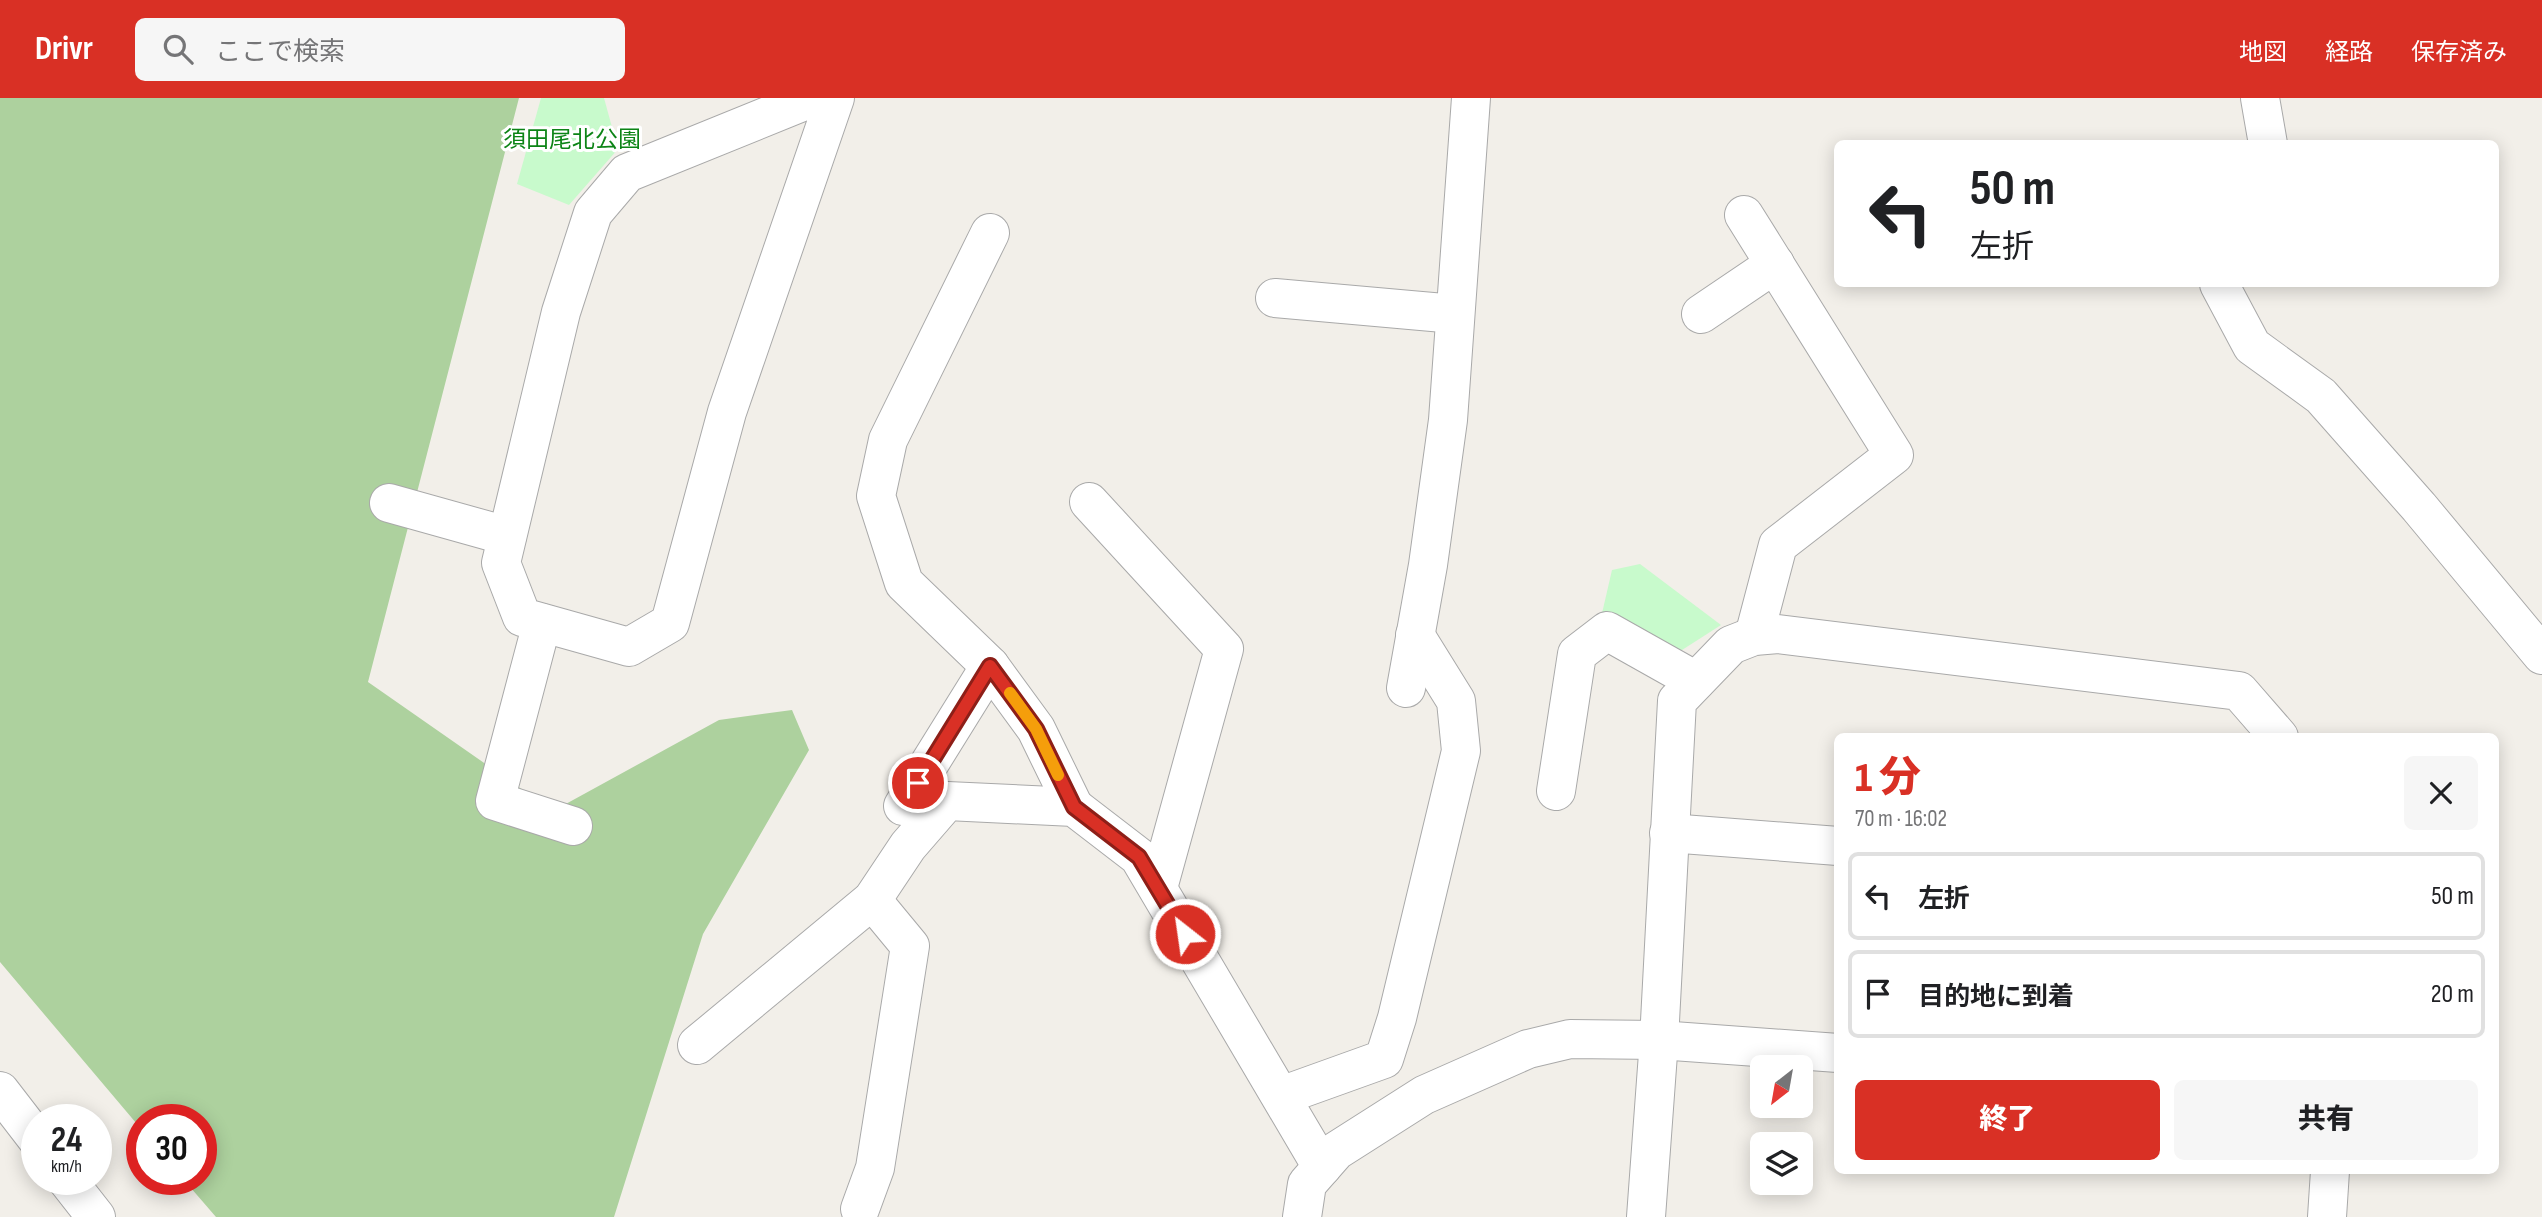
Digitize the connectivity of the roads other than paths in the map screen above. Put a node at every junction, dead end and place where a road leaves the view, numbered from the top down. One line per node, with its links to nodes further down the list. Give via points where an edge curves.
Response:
1 (812, 98): 15 (street, via 627,173 593,213 561,312)
2 (835, 98): 16 (street, via 727,412 670,624 629,647)
3 (1471, 98): 11 (street)
4 (2260, 98): 5 (street)
5 (2267, 140)
6 (1744, 215): 8 (street)
7 (990, 233): 20 (street, via 888,440 876,496 904,583)
8 (1774, 264): 12 (street); 18 (street, via 1894,454 1778,545)
9 (2221, 287): 19 (street, via 2252,346 2321,396)
10 (1275, 298): 11 (street)
11 (1455, 314): 17 (street, via 1448,420)
12 (1701, 314)
13 (1089, 502): 30 (street, via 1224,649)
14 (389, 503): 15 (street)
15 (507, 536): 16 (street, via 501,563 522,617)
16 (542, 623): 27 (street, via 495,801)
17 (1415, 635): 22 (street); 36 (street, via 1456,701 1461,751 1397,1018 1384,1059)
18 (1754, 636): 21 (street, via 1731,645); 23 (street, via 1778,634 2239,691)
19 (2542, 655)
20 (990, 666): 25 (street); 26 (street, via 1036,729)
21 (1696, 681): 24 (street, via 1607,631 1577,654); 28 (street, via 1677,701)
22 (1406, 688)
23 (2276, 733)
24 (1556, 791)
25 (903, 806)
26 (1074, 807): 30 (street, via 1139,857); 31 (street, via 947,801 908,846)
27 (573, 826)
28 (1669, 833): 29 (street); 32 (street)
29 (1834, 846)
30 (1158, 888): 36 (street)
31 (872, 900): 33 (street); 41 (street, via 910,946 875,1168)
32 (1659, 1040): 34 (street); 38 (street, via 1570,1039 1528,1049 1424,1095 1336,1151); 44 (street)
33 (697, 1045)
34 (1834, 1053)
35 (0, 1091): 37 (street)
36 (1281, 1096): 38 (street)
37 (21, 1118)
38 (1322, 1167): 43 (street, via 1307,1184)
39 (2330, 1174): 45 (street)
40 (79, 1195): 42 (street)
41 (860, 1209)
42 (96, 1217)
43 (1302, 1217)
44 (1646, 1217)
45 (2327, 1217)

